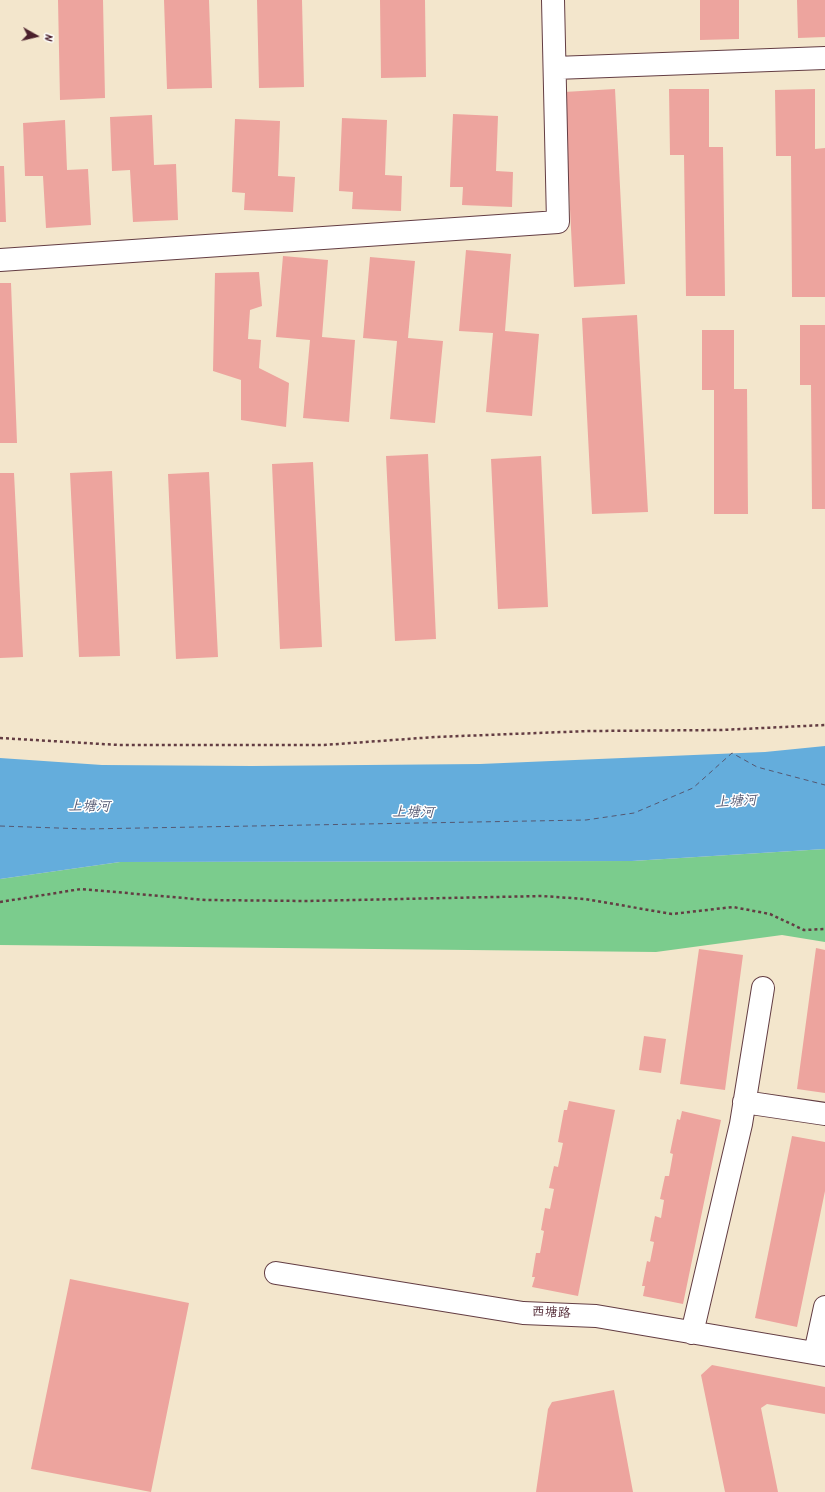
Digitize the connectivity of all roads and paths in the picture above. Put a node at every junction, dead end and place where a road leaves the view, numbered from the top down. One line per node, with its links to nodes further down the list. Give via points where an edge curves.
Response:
1 (553, 0): 3 (street)
2 (825, 58): 3 (street)
3 (555, 68): 4 (street, via 558,222)
4 (0, 260)
5 (825, 725): 6 (path, via 435,737 324,745 118,745)
6 (0, 738)
7 (0, 902): 8 (path, via 81,889 206,900 306,901 542,896 585,899 672,914 733,907 770,914 804,930)
8 (825, 929)
9 (762, 988): 10 (street)
10 (744, 1102): 11 (street); 14 (street)
11 (825, 1114)
12 (276, 1273): 14 (street, 西塘路, via 523,1313 596,1316)
13 (825, 1307): 15 (street)
14 (692, 1332): 15 (street, 西塘路)
15 (820, 1354)

